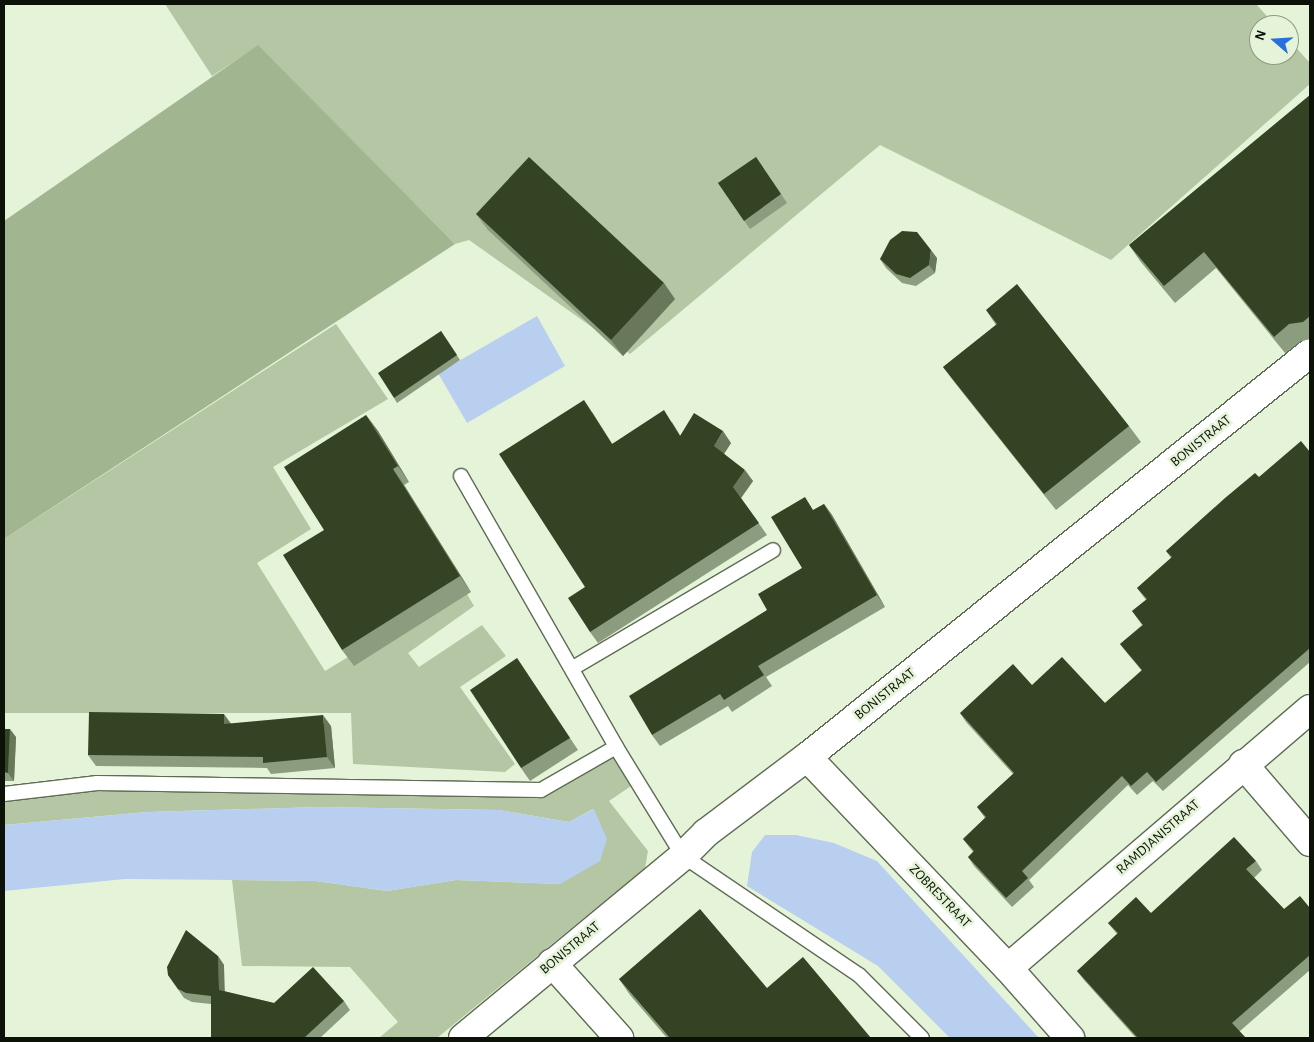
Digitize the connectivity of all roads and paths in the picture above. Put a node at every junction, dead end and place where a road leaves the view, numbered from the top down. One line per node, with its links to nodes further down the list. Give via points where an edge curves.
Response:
1 (1310, 353): 7 (street, BONISTRAAT)
2 (461, 476): 4 (lane)
3 (773, 550): 4 (lane)
4 (573, 668): 6 (lane)
5 (1310, 709): 8 (street, RAMDJANISTRAAT)
6 (616, 747): 9 (lane, via 541,790 97,783); 11 (lane)
7 (807, 757): 11 (street, BONISTRAAT, via 706,833); 13 (street, ZOBRESTRAAT)
8 (1243, 764): 10 (street); 13 (street, RAMDJANISTRAAT)
9 (4, 794)
10 (1310, 842)
11 (683, 856): 12 (street, BONISTRAAT); 16 (lane, via 860,975)
12 (552, 963): 14 (street, BONISTRAAT); 15 (street)
13 (1008, 968): 17 (street, ZOBRESTRAAT)
14 (463, 1038)
15 (619, 1038)
16 (922, 1038)
17 (1070, 1038)

